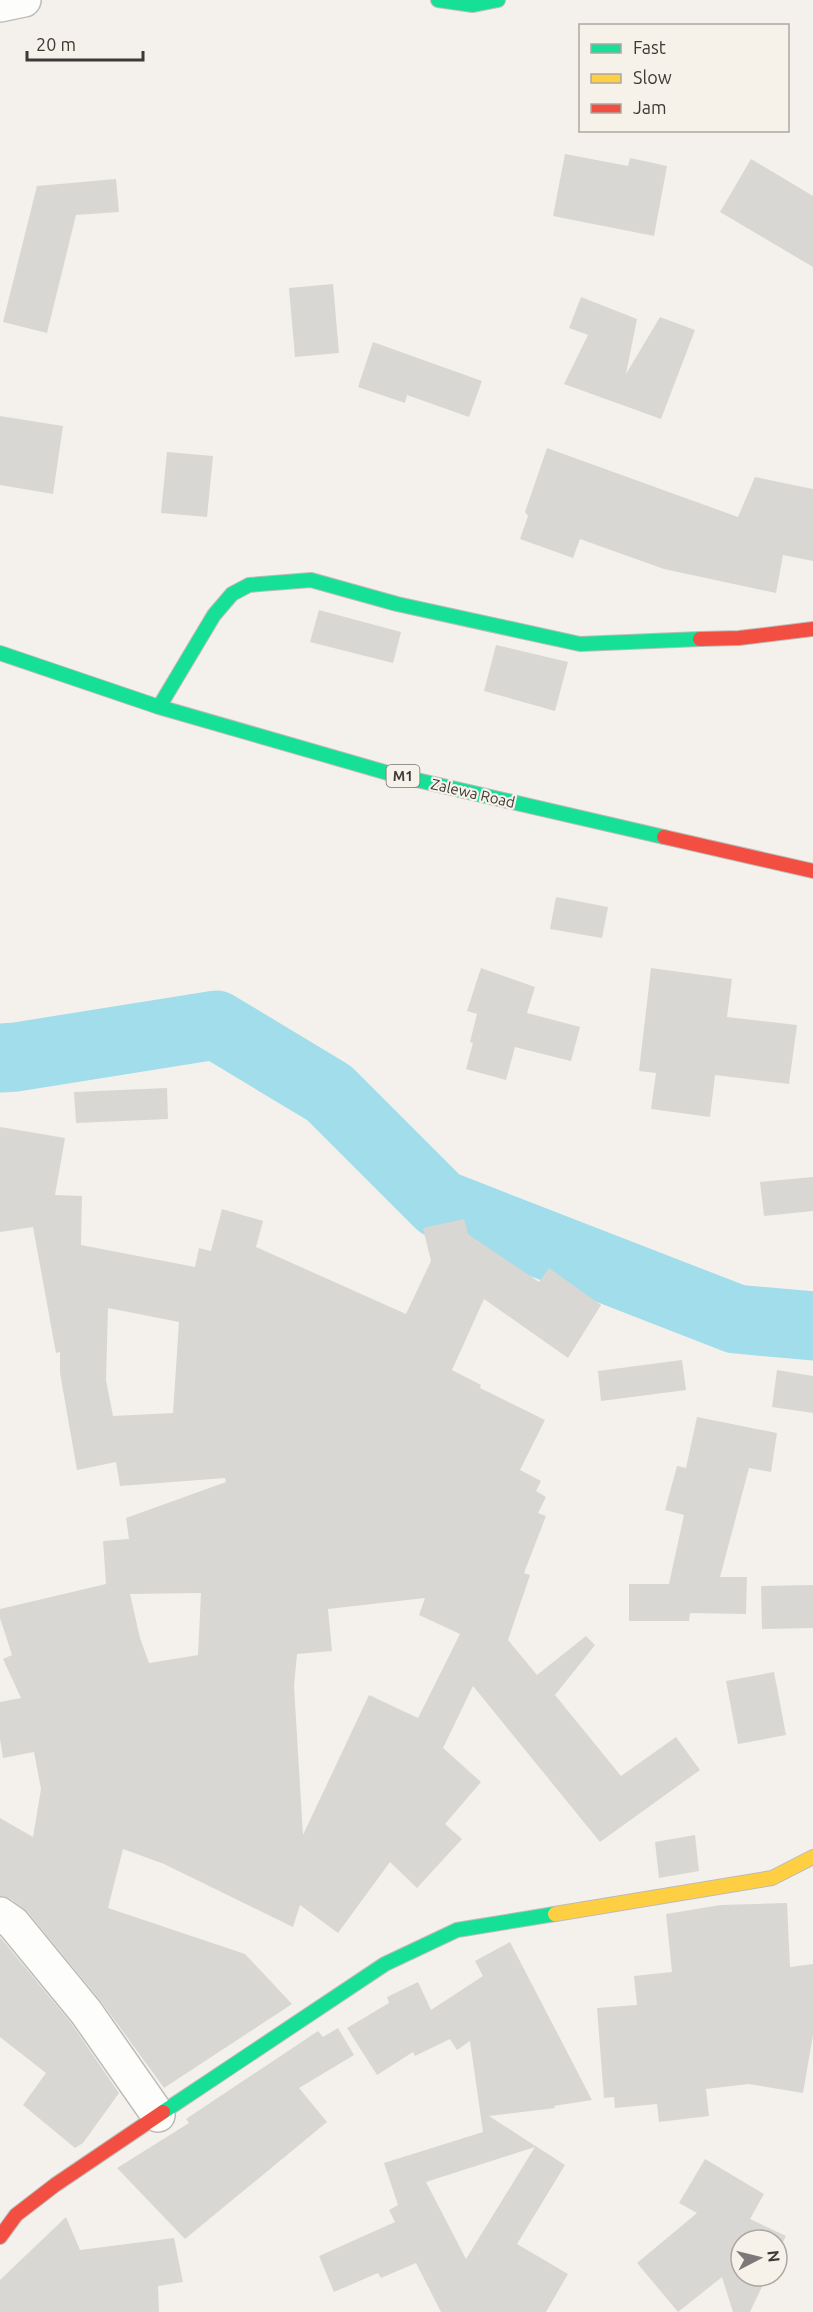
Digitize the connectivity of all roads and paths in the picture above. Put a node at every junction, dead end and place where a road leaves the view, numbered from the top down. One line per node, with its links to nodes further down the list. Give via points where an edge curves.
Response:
1 (438, 0): 2 (main road, via 473,6)
2 (498, 0)
3 (813, 629): 5 (main road, via 739,638 580,644 397,604 311,580 249,585 232,594 214,615)
4 (0, 653): 5 (main road, Zalewa Road / M1)
5 (159, 708): 6 (main road, Zalewa Road / M1, via 395,775)
6 (813, 871)
7 (813, 1857): 9 (main road, via 772,1878 457,1930 385,1964)
8 (0, 1914): 9 (street, via 13,1923 86,2012)
9 (158, 2115): 10 (main road, via 47,2191 16,2215)
10 (0, 2237)

